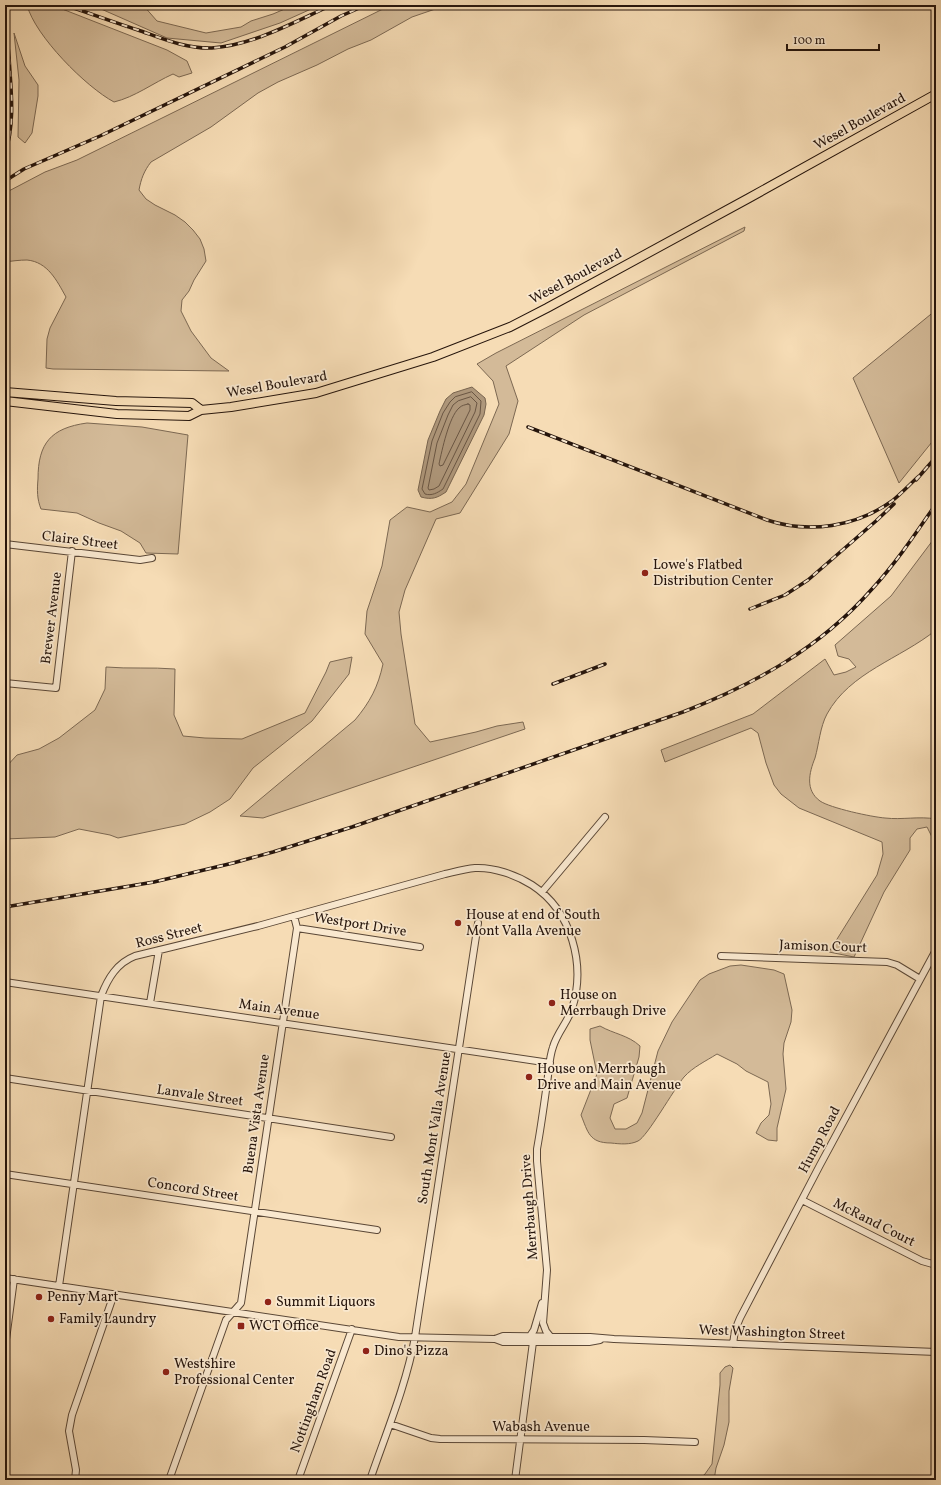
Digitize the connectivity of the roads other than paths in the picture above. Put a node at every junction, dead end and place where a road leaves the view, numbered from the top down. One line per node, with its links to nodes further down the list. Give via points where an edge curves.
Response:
1 (936, 94): 4 (main road, Wesel Boulevard, via 510,327 432,357 316,393)
2 (5, 392): 4 (main road, Wesel Boulevard, via 116,401 192,403)
3 (5, 401): 4 (main road, Wesel Boulevard, via 117,414 189,416)
4 (201, 410)
5 (5, 544): 6 (street, Claire Street)
6 (72, 551): 7 (street, Claire Street, via 140,560); 8 (street, Brewer Avenue, via 56,688)
7 (152, 558)
8 (5, 683)
9 (605, 818): 10 (street)
10 (542, 892): 11 (street, Ross Street, via 526,881 508,874 475,868); 24 (street, Merrbaugh Drive, via 566,923 576,959 576,987 572,1008 553,1047)
11 (294, 916): 13 (street, Buena Vista Avenue); 15 (street, Ross Street)
12 (478, 923): 23 (street, South Mont Valla Avenue)
13 (297, 928): 14 (street, Westport Drive); 22 (street, Buena Vista Avenue)
14 (420, 947)
15 (159, 950): 20 (street, Ross Street, via 135,956 122,964 110,976); 21 (street)
16 (936, 950): 18 (street, Hump Road)
17 (720, 956): 18 (street, Jamison Court, via 887,962)
18 (920, 979): 31 (street, Hump Road)
19 (5, 982): 20 (street, Main Avenue)
20 (102, 996): 21 (street, Main Avenue); 26 (street, Ross Street)
21 (150, 1003): 22 (street, Main Avenue)
22 (283, 1023): 23 (street, Main Avenue); 27 (street, Buena Vista Avenue)
23 (459, 1049): 24 (street, Main Avenue); 43 (street, South Mont Valla Avenue)
24 (550, 1063): 39 (street, Merrbaugh Drive, via 537,1161 547,1270)
25 (5, 1078): 26 (street, Lanvale Street)
26 (88, 1091): 27 (street, Lanvale Street); 30 (street, Ross Street)
27 (269, 1118): 28 (street, Lanvale Street); 32 (street, Buena Vista Avenue)
28 (391, 1137)
29 (5, 1174): 30 (street, Concord Street)
30 (74, 1184): 32 (street, Concord Street); 37 (street, Ross Street)
31 (802, 1200): 34 (street, McRand Court, via 922,1261); 46 (street, Hump Road, via 740,1318)
32 (255, 1212): 33 (street, Concord Street); 40 (street, Buena Vista Avenue, via 241,1303)
33 (377, 1230)
34 (936, 1265)
35 (5, 1278): 36 (street, West Washington Street)
36 (14, 1279): 37 (street, West Washington Street); 47 (street)
37 (59, 1286): 38 (street, West Washington Street)
38 (114, 1294): 40 (street, West Washington Street); 52 (street, via 72,1415 69,1431 76,1470)
39 (545, 1296): 42 (street, Merrbaugh Drive, via 543,1323); 44 (street, Merrbaugh Drive)
40 (233, 1312): 41 (street, West Washington Street); 53 (street, Buena Vista Avenue, via 226,1320)
41 (352, 1329): 43 (street, West Washington Street, via 399,1337); 54 (street, Nottingham Road)
42 (550, 1336): 44 (street, West Washington Street); 45 (street, West Washington Street)
43 (415, 1337): 44 (street, West Washington Street, via 495,1339 503,1342); 49 (street, South Mont Valla Avenue, via 412,1355)
44 (531, 1339): 45 (street, West Washington Street, via 589,1342); 50 (street, Merrbaugh Drive)
45 (606, 1339): 46 (street, West Washington Street)
46 (733, 1344): 48 (street, West Washington Street)
47 (5, 1347)
48 (936, 1352)
49 (390, 1424): 50 (street, Wabash Avenue, via 431,1438); 55 (street, South Mont Valla Avenue)
50 (520, 1439): 51 (street, Wabash Avenue); 56 (street, Merrbaugh Drive)
51 (695, 1442)
52 (75, 1480)
53 (169, 1480)
54 (298, 1480)
55 (370, 1480)
56 (515, 1480)

